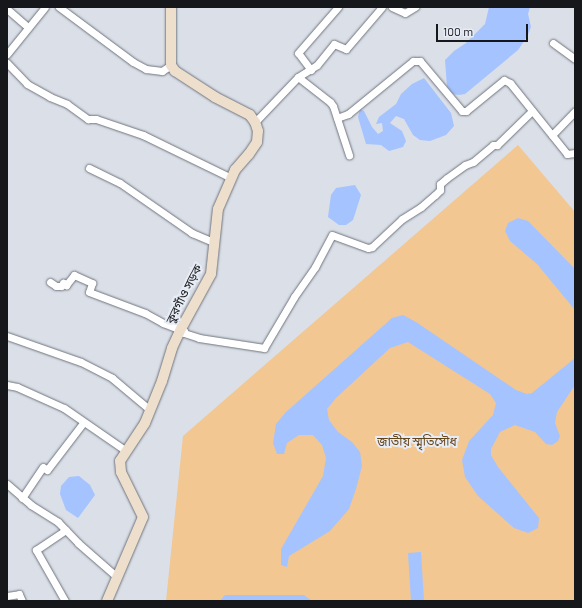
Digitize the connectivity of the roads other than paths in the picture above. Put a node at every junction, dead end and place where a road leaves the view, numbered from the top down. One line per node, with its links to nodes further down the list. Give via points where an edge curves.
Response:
1 (45, 7): 9 (street)
2 (60, 7): 15 (street, via 146,69 162,71)
3 (172, 7): 15 (street)
4 (338, 7): 16 (street, via 298,53)
5 (380, 7): 16 (street, via 346,49 334,44)
6 (392, 7): 7 (street, via 405,13)
7 (415, 7)
8 (7, 9): 9 (street)
9 (28, 27): 11 (street)
10 (553, 43): 13 (street)
11 (10, 44): 12 (street)
12 (7, 54)
13 (575, 59)
14 (7, 63): 26 (street, via 28,84 67,104 88,119 96,119 143,135)
15 (171, 65): 21 (street, via 180,75 250,115)
16 (311, 70): 17 (street)
17 (298, 77): 20 (street, via 330,102); 21 (street)
18 (532, 111): 20 (street, via 510,83 504,80 466,111 462,111 420,62 413,61 348,114); 22 (street); 29 (street, via 497,145 447,178 440,184 440,190 435,195 372,247 368,248 332,235 264,348 199,338)
19 (575, 111): 22 (street)
20 (337, 118): 24 (street)
21 (256, 122): 26 (street, কুরগাঁও সড়ক, via 257,142)
22 (552, 135): 23 (street, via 567,154)
23 (575, 153)
24 (349, 155)
25 (90, 168): 27 (street, via 120,183 192,233)
26 (231, 178): 27 (street, কুরগাঁও সড়ক, via 218,209)
27 (215, 243): 29 (street, কুরগাঁও সড়ক, via 211,274)
28 (50, 282): 29 (street, via 56,286 63,283 66,285 74,275 92,283 89,292)
29 (180, 330): 32 (street, কুরগাঁও সড়ক)
30 (7, 336): 32 (street, via 81,362 112,378)
31 (7, 385): 33 (street, via 64,408)
32 (149, 409): 34 (street, কুরগাঁও সড়ক, via 145,423)
33 (83, 423): 34 (street); 36 (street, via 47,470 43,467)
34 (126, 451): 38 (street, কুরগাঁও সড়ক, via 119,467 143,517)
35 (7, 484): 36 (street)
36 (22, 498): 37 (street)
37 (66, 530): 38 (street); 41 (street, via 36,550)
38 (117, 577): 42 (street, কুরগাঁও সড়ক)
39 (7, 596): 40 (street, via 19,594)
40 (22, 601)
41 (65, 601)
42 (107, 601)

